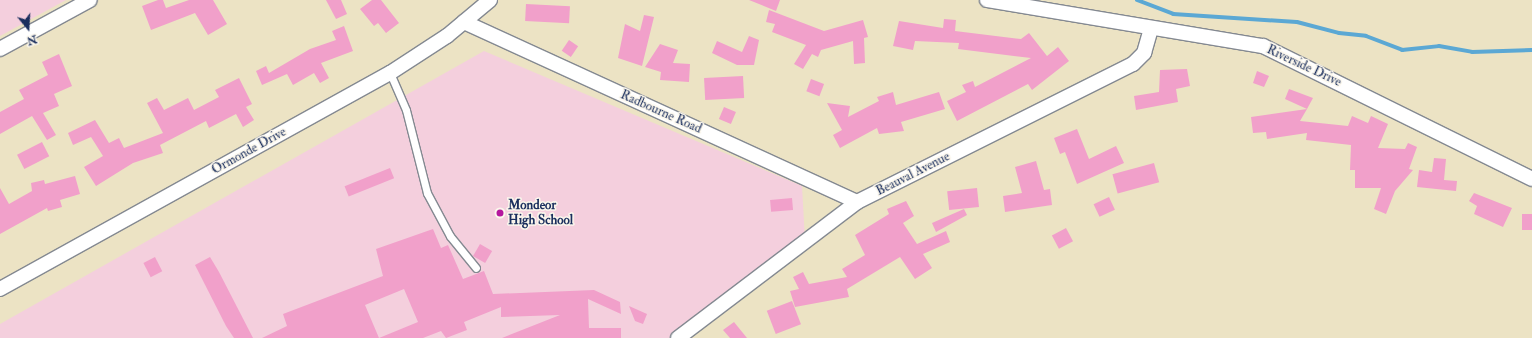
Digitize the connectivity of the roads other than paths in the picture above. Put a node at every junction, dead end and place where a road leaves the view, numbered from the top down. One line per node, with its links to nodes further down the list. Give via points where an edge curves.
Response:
1 (90, 0): 6 (street)
2 (490, 0): 4 (street, Ormonde Drive)
3 (987, 0): 5 (street, Riverside Drive)
4 (464, 22): 7 (street, Ormonde Drive); 9 (street, Radbourne Road)
5 (1151, 28): 8 (street, Riverside Drive, via 1247,42 1277,52); 9 (street, Beauval Avenue, via 1144,53 1123,70)
6 (0, 49)
7 (390, 74): 10 (lane, via 406,110 427,193 450,236); 11 (street, Ormonde Drive)
8 (1532, 179)
9 (857, 202): 12 (street, Beauval Avenue)
10 (476, 268)
11 (0, 289)
12 (678, 338)

